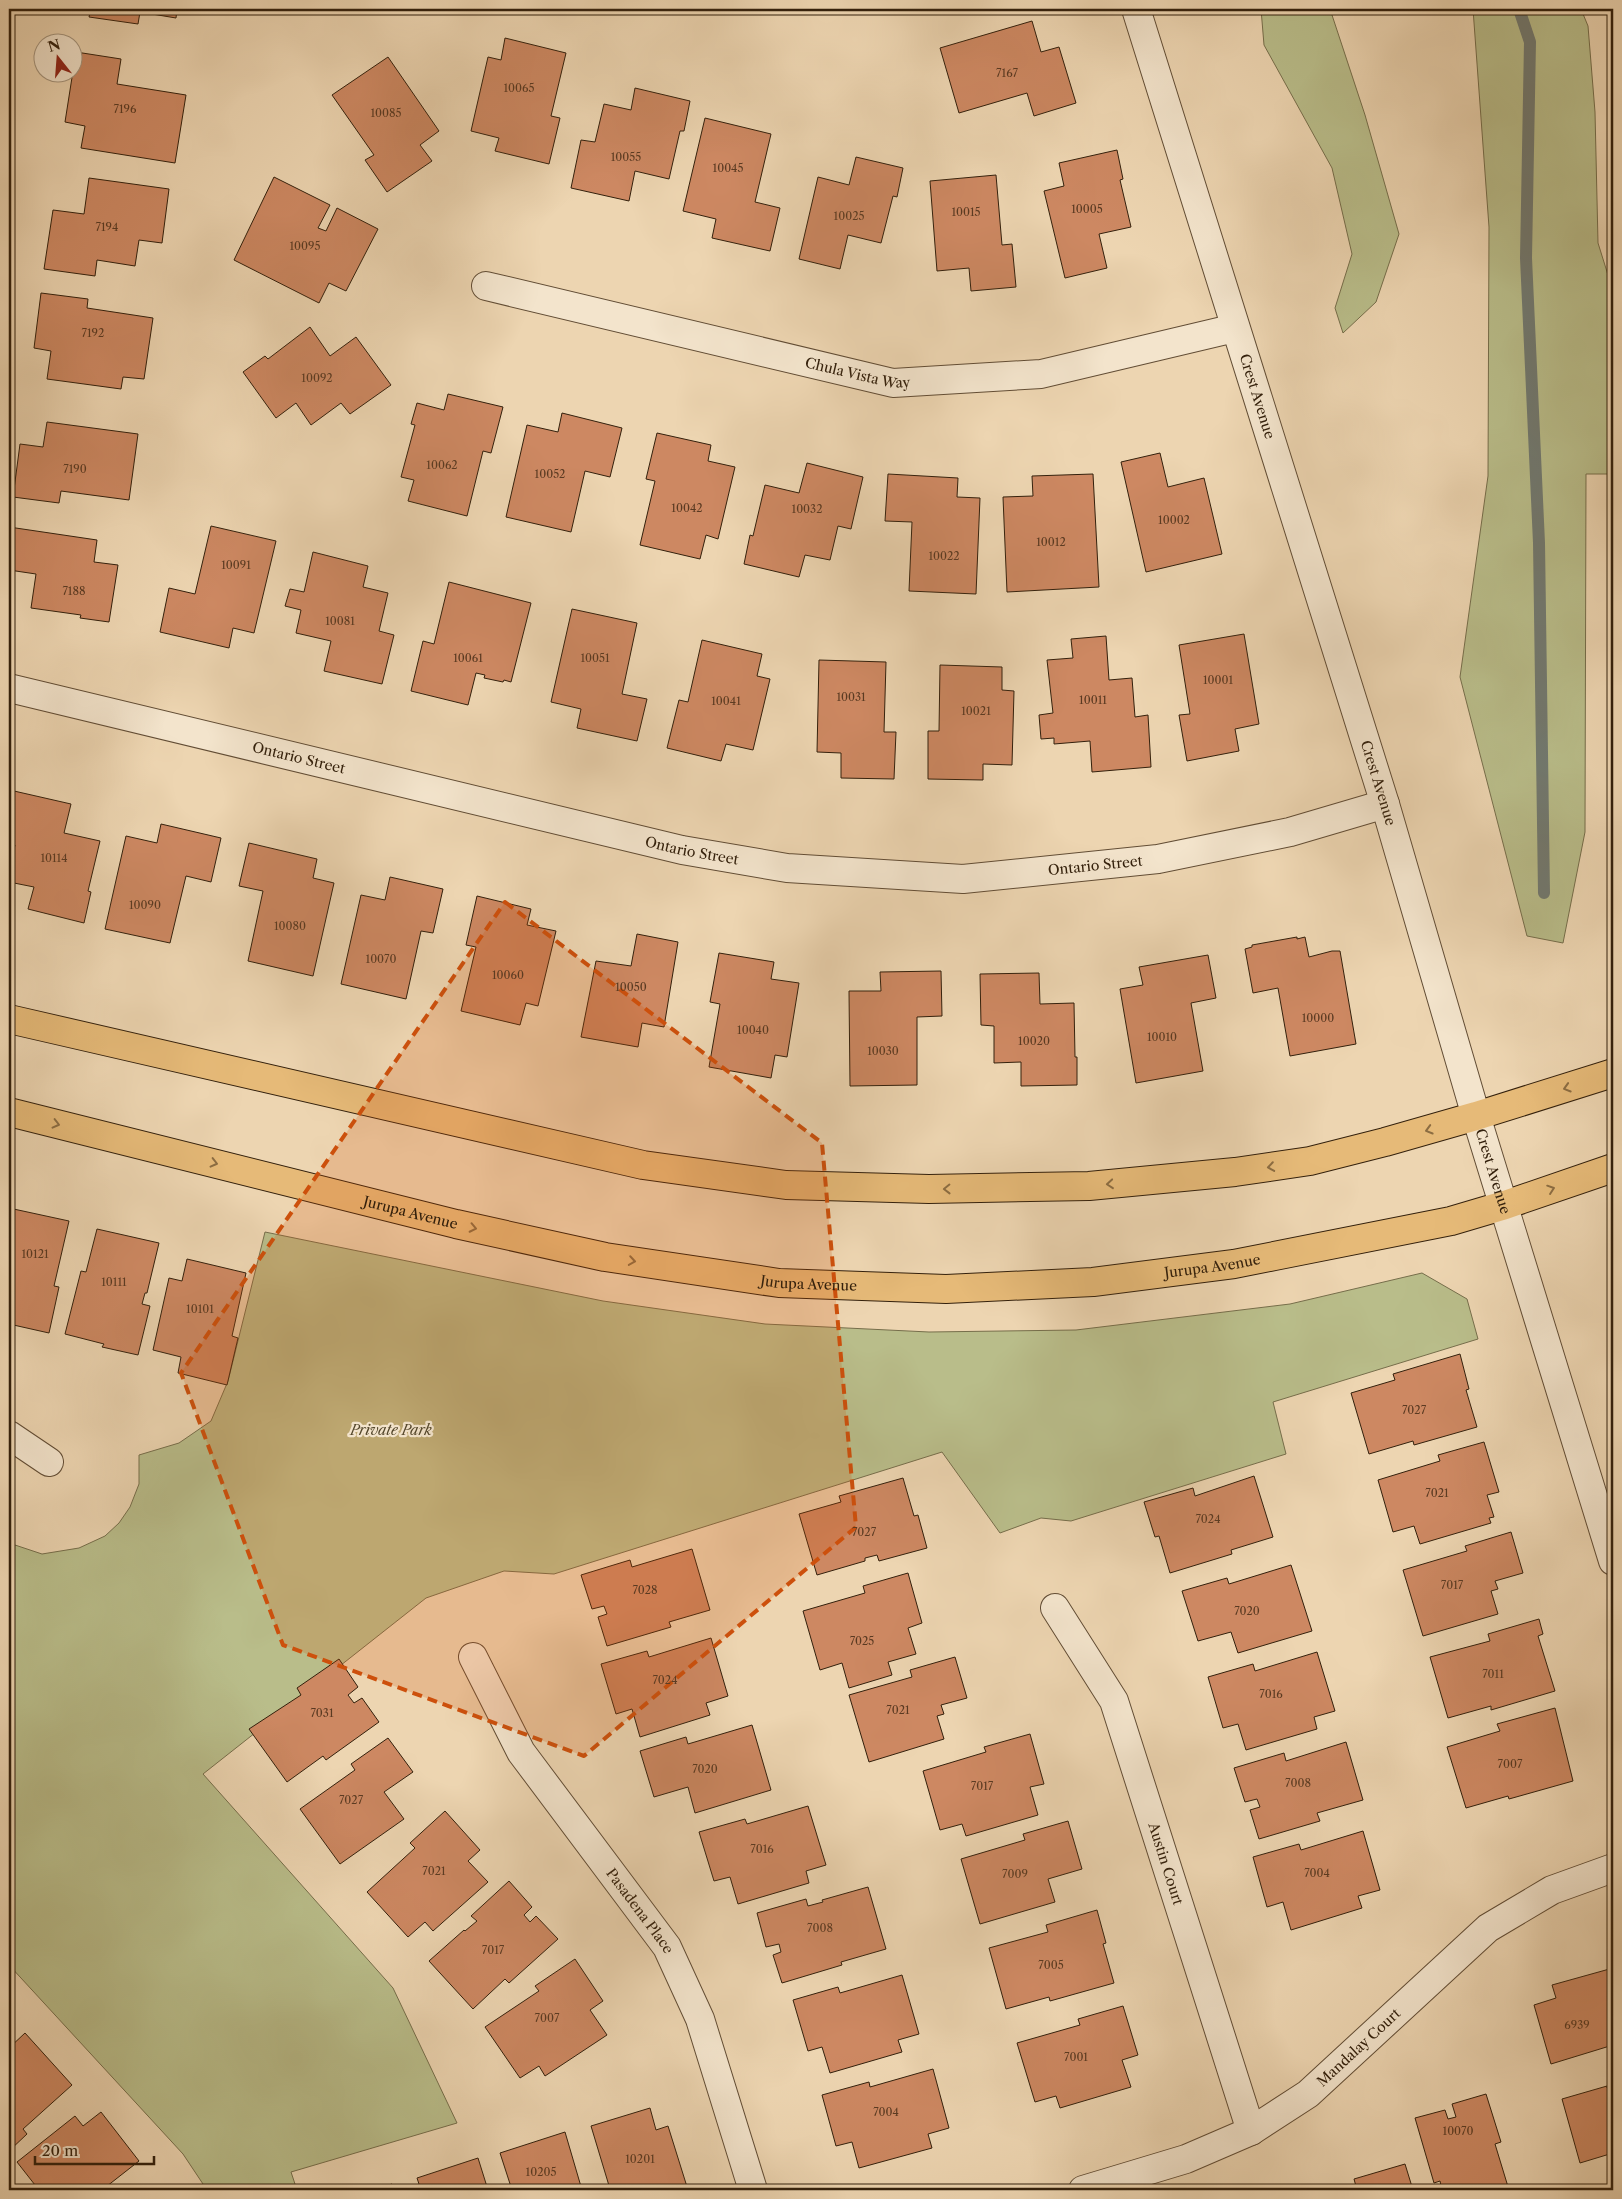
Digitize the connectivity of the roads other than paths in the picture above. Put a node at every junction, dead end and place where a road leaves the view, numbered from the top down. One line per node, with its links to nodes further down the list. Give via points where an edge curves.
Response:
1 (1136, 9): 3 (street, Crest Avenue)
2 (486, 286): 3 (street, Chula Vista Way, via 893,383 1042,374)
3 (1235, 328): 5 (street, Crest Avenue)
4 (9, 688): 5 (street, Ontario Street, via 682,850 787,868 963,879 1158,859 1290,832)
5 (1385, 804): 9 (street, Crest Avenue)
6 (9, 1019): 9 (main road, one-way to 6, via 1310,1161 1225,1173 1089,1186 929,1190 786,1185 643,1165)
7 (1613, 1073): 9 (main road, one-way to 9)
8 (9, 1112): 11 (main road, Jurupa Avenue, one-way to 11, via 456,1224 606,1257 779,1283 946,1289 1093,1282 1253,1261 1451,1220)
9 (1476, 1116): 11 (street, Crest Avenue)
10 (1613, 1168): 11 (main road, Jurupa Avenue, one-way to 10)
11 (1504, 1205): 14 (street, Crest Avenue)
12 (9, 1435): 13 (street)
13 (49, 1462)
14 (1613, 1560)
15 (1055, 1608): 18 (street, Austin Court, via 1114,1701)
16 (473, 1657): 19 (street, Pasadena Place, via 521,1752 667,1947 700,2019)
17 (1613, 1868): 18 (street, Mandalay Court, via 1552,1890 1488,1928 1308,2094)
18 (1251, 2131): 20 (street, Mandalay Court, via 1186,2160)
19 (754, 2190)
20 (1083, 2190)

